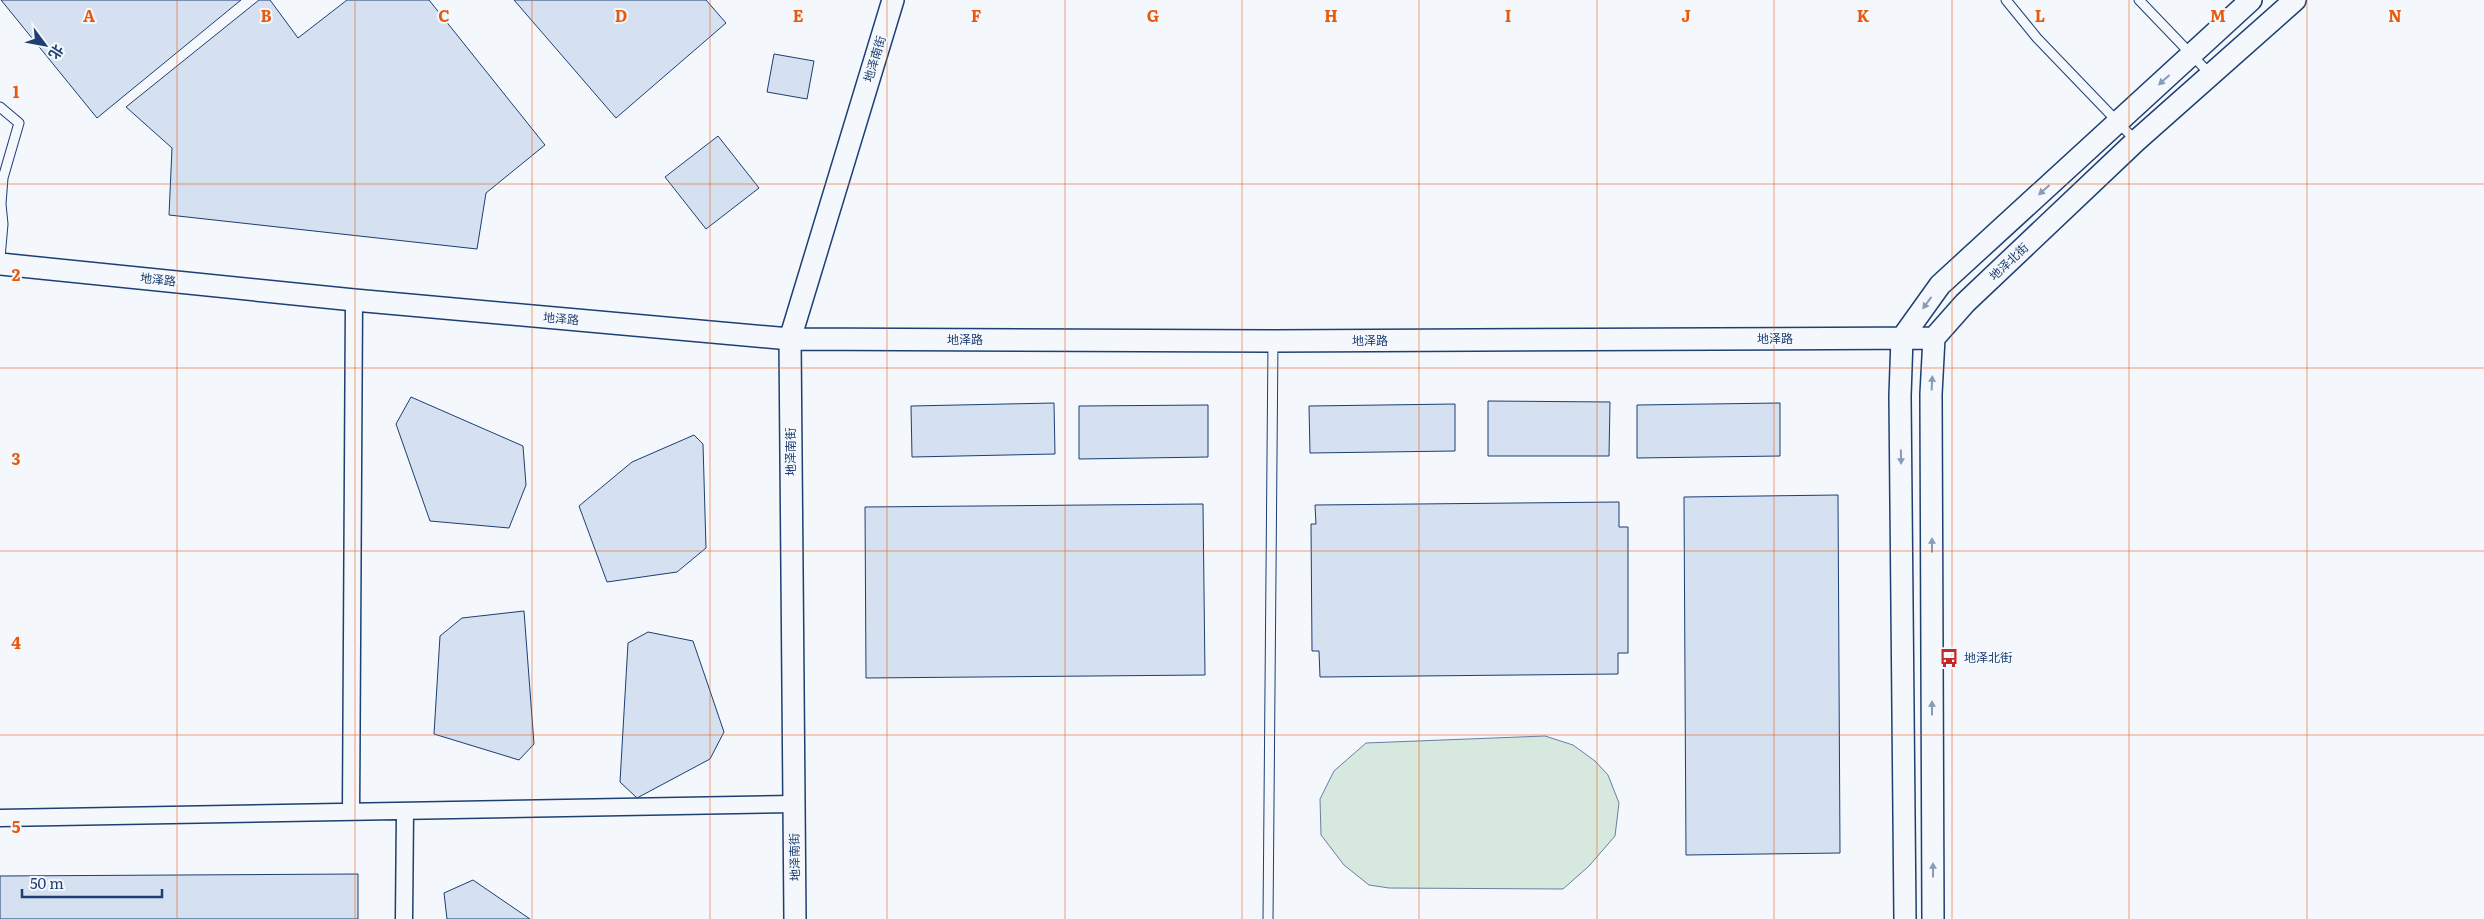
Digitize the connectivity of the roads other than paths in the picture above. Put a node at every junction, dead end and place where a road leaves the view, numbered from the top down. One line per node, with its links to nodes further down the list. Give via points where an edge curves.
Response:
1 (893, 0): 16 (street, 地泽南街)
2 (2006, 0): 9 (lane, via 2037,38)
3 (2139, 0): 6 (lane)
4 (2251, 0): 6 (street)
5 (2295, 0): 7 (street, 地泽北街)
6 (2192, 55): 7 (lane); 9 (street, one-way to 9)
7 (2210, 74): 10 (street, 地泽北街)
8 (0, 107): 11 (lane, via 19,123 3,178 1,204 4,224)
9 (2118, 122): 10 (lane); 14 (street, one-way to 14, via 1940,285)
10 (2136, 142): 15 (street, 地泽北街, via 1965,303)
11 (0, 258)
12 (0, 264): 13 (street, 地泽路)
13 (354, 300): 16 (street, 地泽路); 20 (street)
14 (1902, 338): 15 (street, 地泽路); 17 (street, 地泽路); 25 (street, one-way to 25)
15 (1934, 338): 26 (street, one-way to 15, via 1931,394)
16 (790, 339): 17 (street, 地泽路); 18 (street, 地泽南街)
17 (1273, 341): 24 (lane)
18 (794, 804): 19 (street); 23 (street, 地泽南街)
19 (404, 811): 20 (street); 22 (street)
20 (351, 812): 21 (street)
21 (0, 818)
22 (404, 919)
23 (795, 919)
24 (1268, 919)
25 (1905, 919)
26 (1933, 919)

